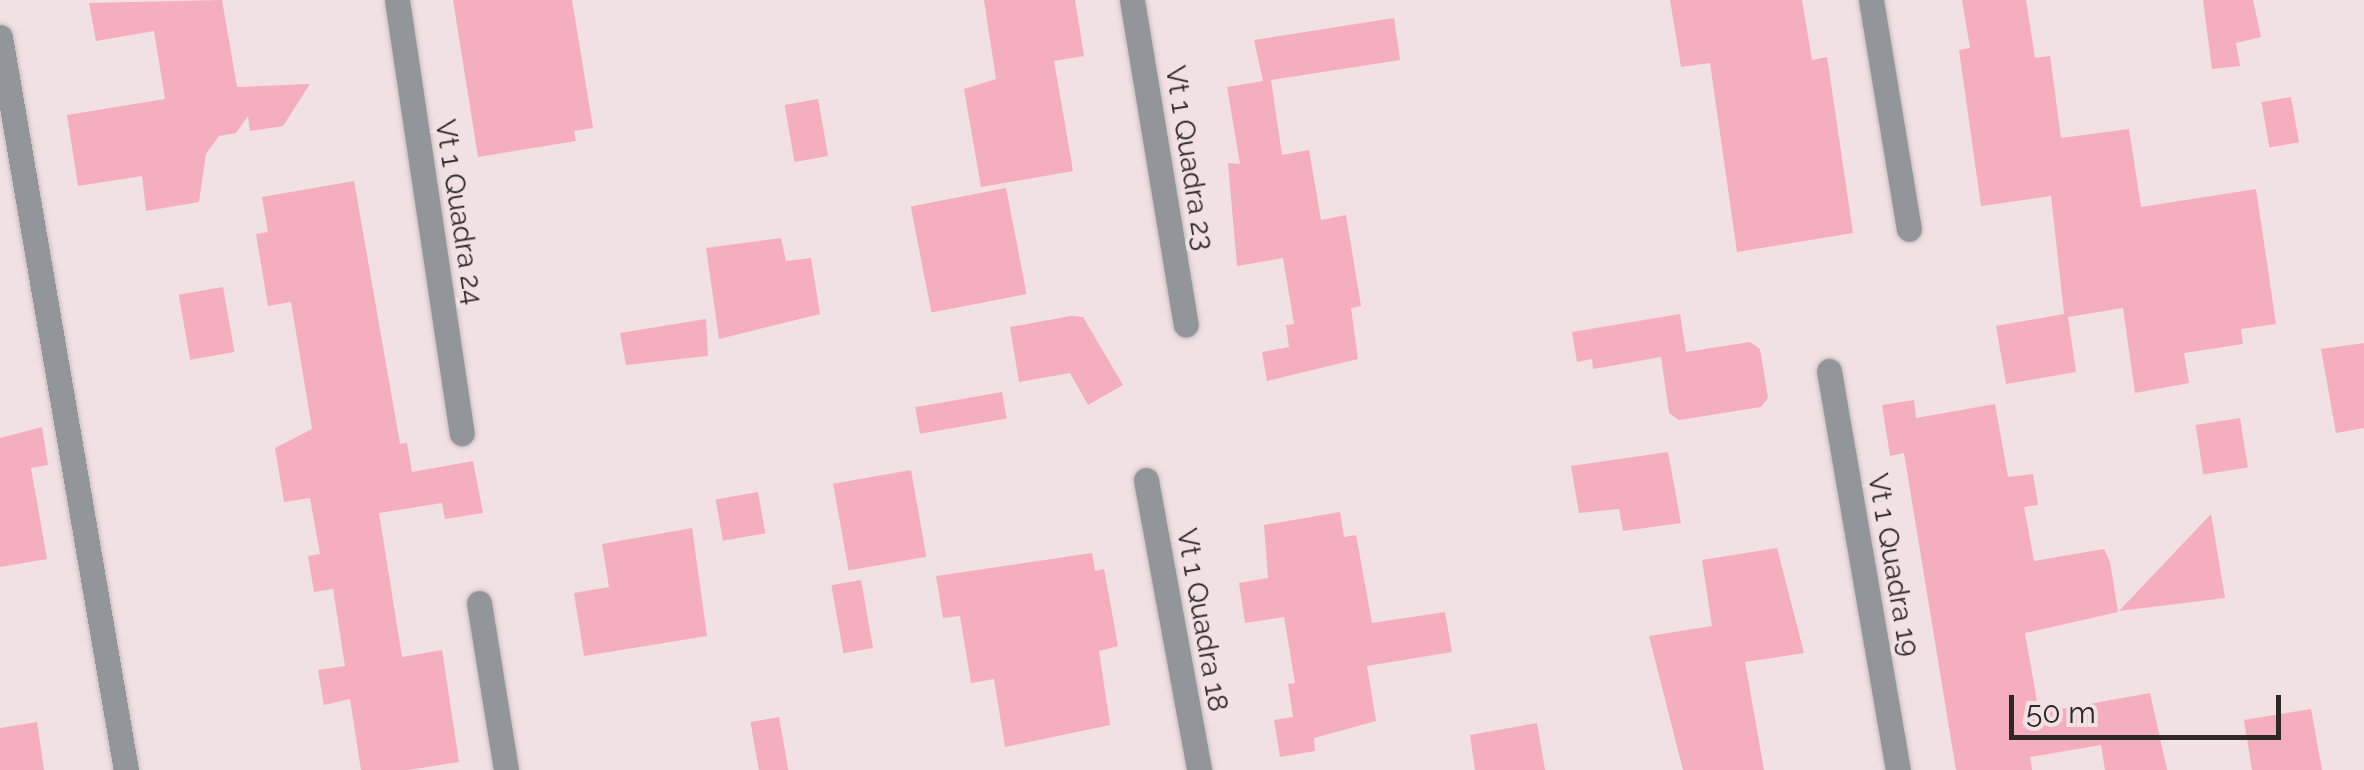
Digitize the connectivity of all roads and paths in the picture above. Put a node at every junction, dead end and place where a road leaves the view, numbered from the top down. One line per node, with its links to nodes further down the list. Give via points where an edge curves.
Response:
1 (397, 0): 8 (street, Vt 1 Quadra 24)
2 (1132, 0): 6 (street, Vt 1 Quadra 23)
3 (1871, 0): 5 (street)
4 (0, 37): 11 (street)
5 (1909, 229)
6 (1186, 325)
7 (1829, 371): 14 (street, Vt 1 Quadra 19)
8 (462, 433)
9 (1146, 480): 13 (street, Vt 1 Quadra 18)
10 (479, 604): 12 (street)
11 (126, 770)
12 (506, 770)
13 (1198, 770)
14 (1898, 770)

